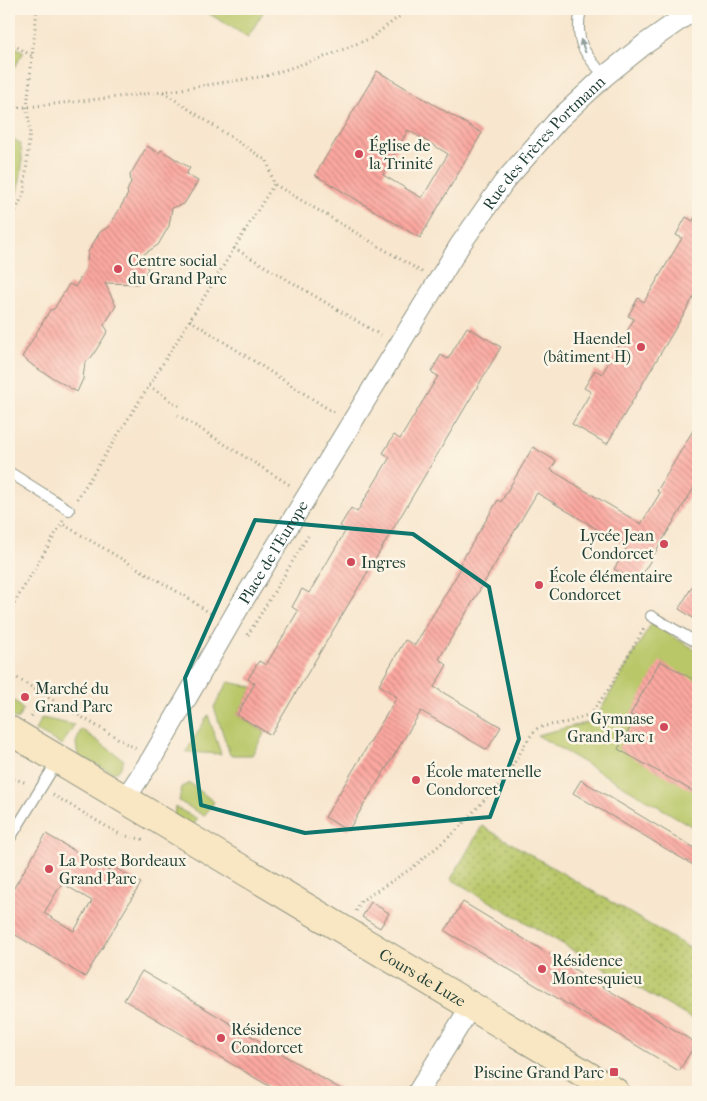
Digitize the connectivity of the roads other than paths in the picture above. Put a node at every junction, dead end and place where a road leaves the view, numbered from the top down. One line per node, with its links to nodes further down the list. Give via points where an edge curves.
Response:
1 (581, 9): 3 (lane, one-way to 1, via 583,48 578,24)
2 (695, 9): 3 (street, Rue des Frères Portmann)
3 (605, 76): 4 (street, Rue des Frères Portmann, via 558,120 504,182)
4 (423, 306): 11 (street, Place de l'Europe, via 238,608 152,758)
5 (9, 472): 6 (lane)
6 (69, 510)
7 (652, 616): 8 (lane)
8 (698, 643)
9 (19, 726): 10 (street)
10 (58, 760): 11 (street); 12 (lane)
11 (124, 799): 13 (street, Cours de Luze)
12 (9, 840)
13 (471, 1006): 14 (street); 15 (street, Cours de Luze)
14 (418, 1092)
15 (615, 1092)

